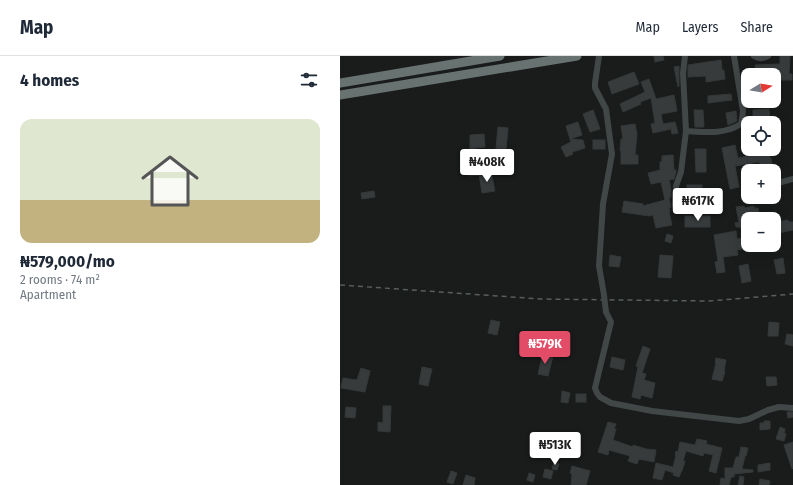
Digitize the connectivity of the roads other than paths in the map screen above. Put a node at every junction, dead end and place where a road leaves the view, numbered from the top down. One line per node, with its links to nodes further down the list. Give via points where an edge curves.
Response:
1 (500, 56): 8 (highway)
2 (577, 56): 9 (highway)
3 (599, 56): 14 (street, bridge, via 594,83 606,109 612,154 603,204 599,266 606,312 611,322 595,388 597,393 610,402 652,411 739,421 779,407)
4 (685, 56): 10 (street, via 683,73)
5 (734, 56): 10 (street, via 743,111 741,124 714,133)
6 (754, 56): 7 (street)
7 (768, 56)
8 (340, 83)
9 (340, 95)
10 (686, 131): 13 (street)
11 (793, 179): 12 (street)
12 (781, 182)
13 (675, 205)
14 (793, 408)

